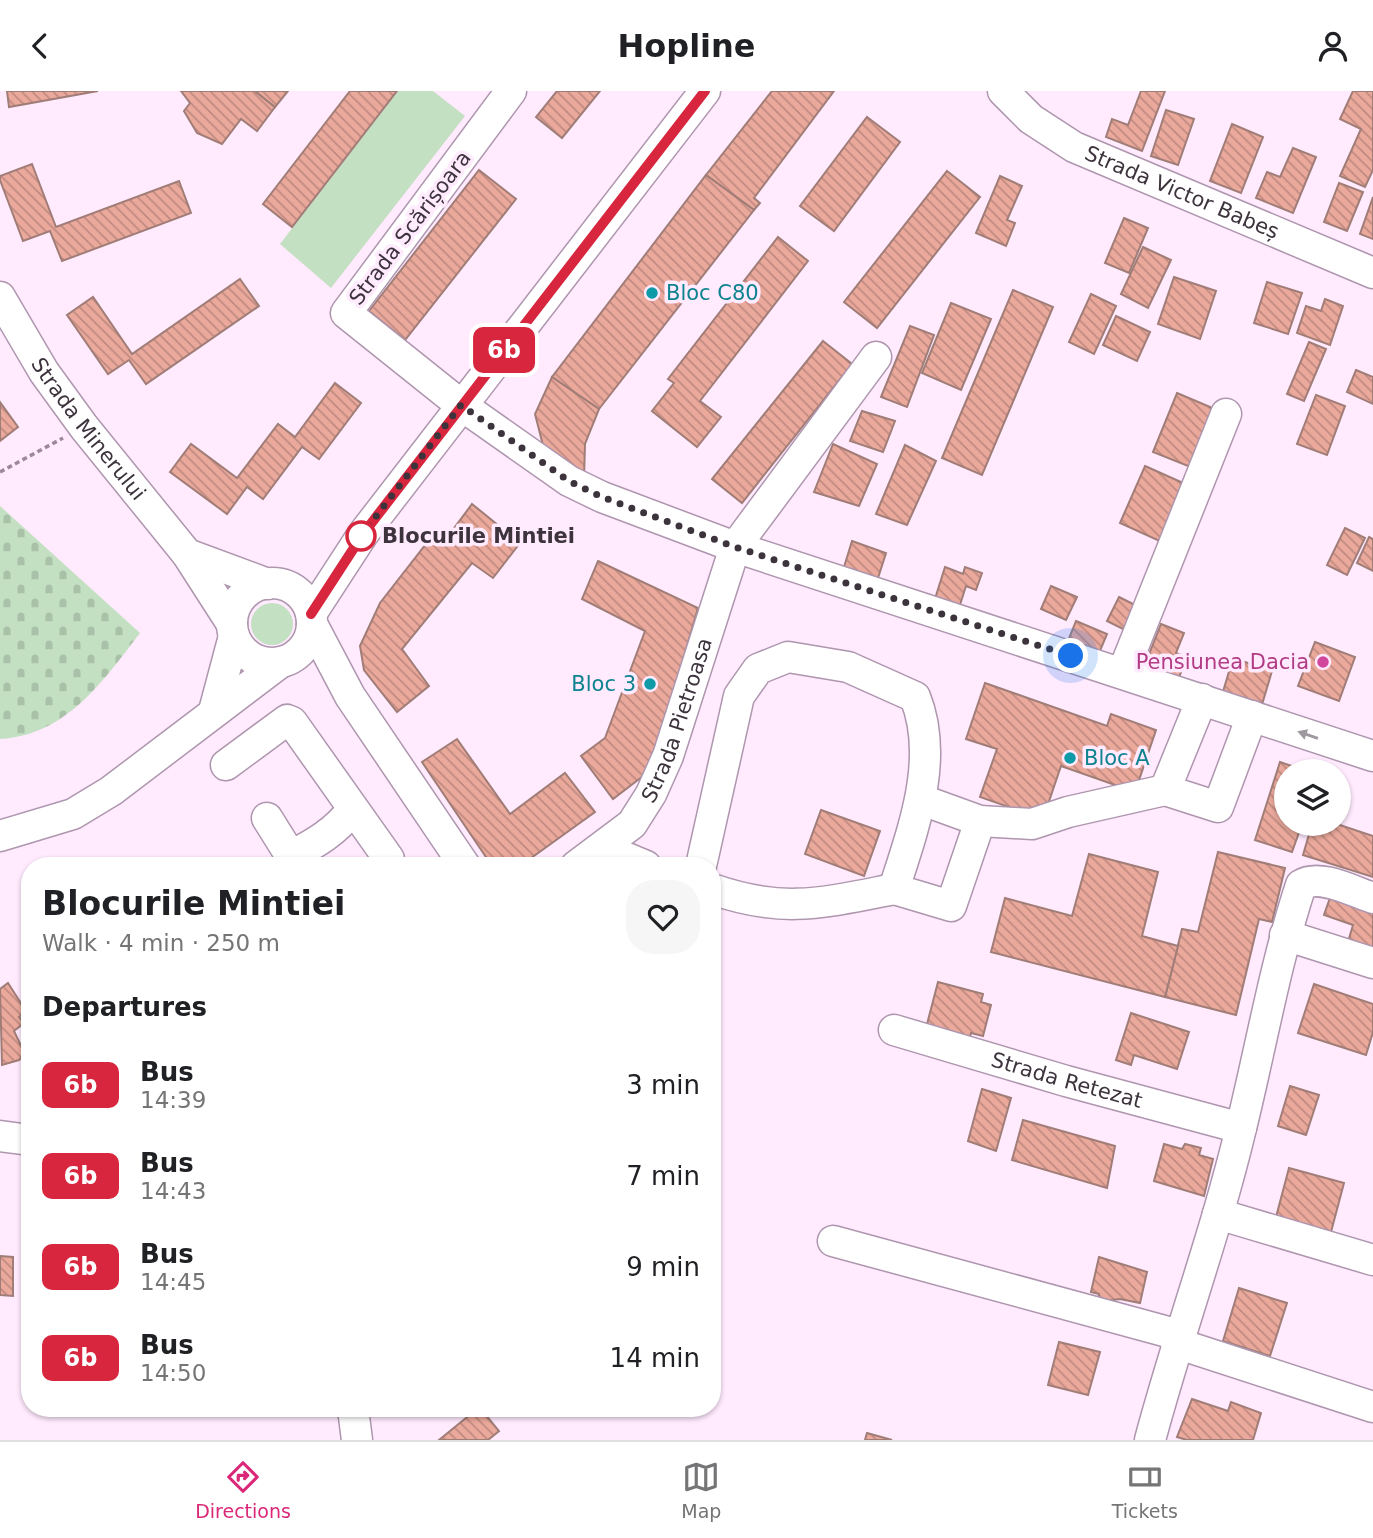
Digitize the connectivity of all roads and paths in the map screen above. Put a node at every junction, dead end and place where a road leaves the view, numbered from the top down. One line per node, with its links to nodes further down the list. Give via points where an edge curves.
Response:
1 (511, 91): 7 (street, Strada Scărișoara, via 346,313)
2 (705, 91): 7 (street)
3 (1003, 91): 4 (street, Strada Victor Babeș, via 1031,119 1074,146)
4 (1373, 273)
5 (0, 297): 9 (street, Strada Minerului, via 44,372)
6 (876, 357): 11 (street, Strada Pietroasa)
7 (461, 405): 11 (street, via 569,481); 12 (street)
8 (1226, 414): 18 (street)
9 (84, 427): 10 (path); 13 (street, Strada Minerului)
10 (0, 472)
11 (735, 547): 18 (street); 31 (street, Strada Pietroasa, via 668,755 651,794 632,824)
12 (349, 553): 14 (street); 15 (street)
13 (187, 554): 14 (street); 16 (street, Strada Minerului)
14 (274, 584): 15 (street, via 299,594); 16 (street, via 256,587 239,602)
15 (311, 619): 17 (street, via 306,644); 19 (street)
16 (233, 630): 17 (street, Strada Minerului, via 247,655 269,663); 21 (street)
17 (286, 660): 19 (street); 21 (street)
18 (1123, 672): 20 (street)
19 (350, 696): 35 (street)
20 (1202, 699): 22 (street); 25 (street)
21 (214, 711): 30 (street, via 150,763 73,814)
22 (1252, 716): 23 (street, one-way to 22); 25 (street, via 1218,807)
23 (1373, 756)
24 (226, 765): 27 (street, via 287,720)
25 (1166, 790): 29 (street, via 1032,824)
26 (922, 800): 29 (street); 38 (street, via 924,718 915,697 848,667 788,657 758,669 739,696); 39 (street)
27 (353, 809): 33 (street, via 338,828); 34 (street)
28 (267, 818): 32 (street)
29 (980, 821): 39 (street, via 951,906)
30 (0, 836)
31 (603, 848): 36 (street, Strada Pietroasa); 37 (street)
32 (291, 857)
33 (300, 857)
34 (388, 857)
35 (460, 857)
36 (590, 857)
37 (624, 857)
38 (703, 857)
39 (894, 889): 40 (street, via 807,906 760,902)
40 (721, 891)
41 (1373, 898): 42 (street, via 1308,880 1301,885)
42 (1285, 935): 43 (street); 45 (street)
43 (1373, 963)
44 (894, 1030): 45 (street, Strada Retezat)
45 (1241, 1128): 48 (street)
46 (0, 1136): 47 (street)
47 (21, 1139)
48 (1218, 1214): 50 (street); 51 (street)
49 (833, 1241): 51 (street)
50 (1373, 1261)
51 (1177, 1339): 52 (street); 55 (street)
52 (1373, 1407)
53 (354, 1417): 54 (street)
54 (356, 1440)
55 (1150, 1440)

